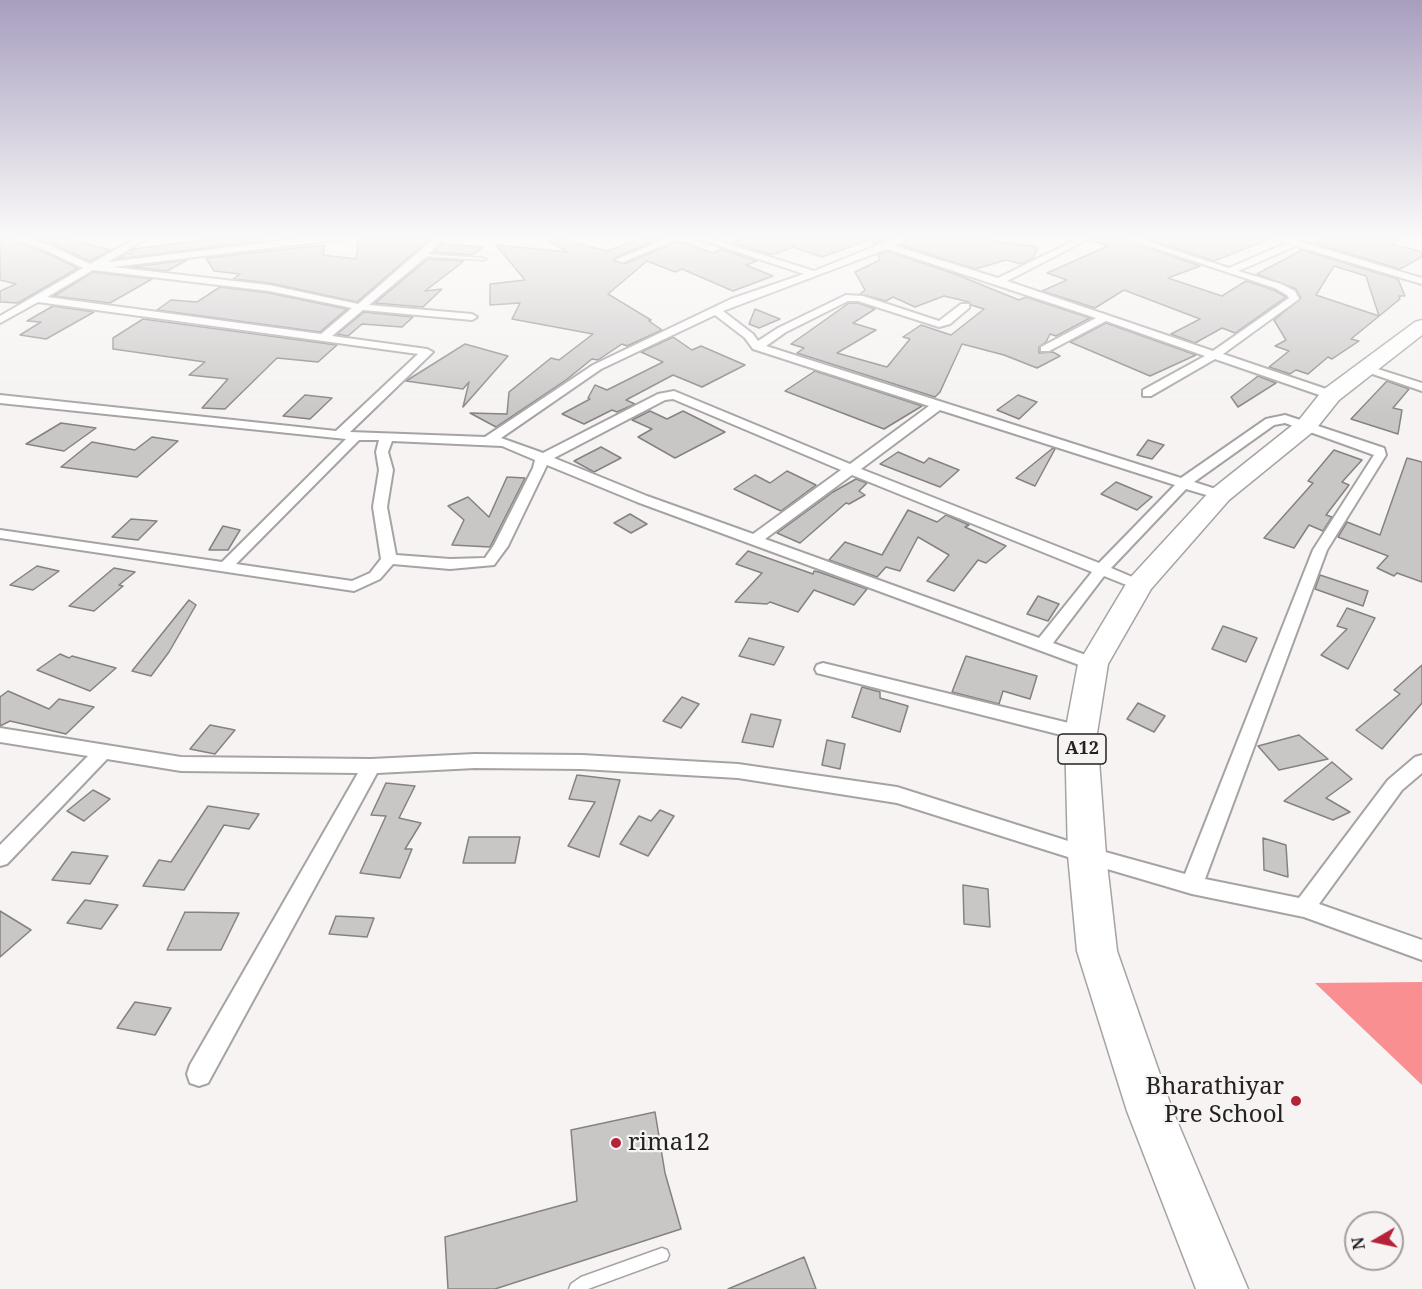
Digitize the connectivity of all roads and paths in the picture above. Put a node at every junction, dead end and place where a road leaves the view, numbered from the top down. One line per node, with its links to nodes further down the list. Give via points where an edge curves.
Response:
1 (42, 296): 7 (street)
2 (308, 296): 9 (street)
3 (373, 296): 9 (street)
4 (749, 296): 10 (street)
5 (1044, 296): 12 (street)
6 (1293, 296): 18 (street, via 1294,299)
7 (37, 299): 13 (street); 15 (street)
8 (965, 306): 16 (street, via 939,324 859,298 846,298)
9 (360, 307): 11 (street); 15 (street)
10 (715, 310): 16 (street); 29 (street, via 597,367)
11 (472, 317)
12 (1106, 317): 17 (street); 18 (street)
13 (0, 320)
14 (1422, 326): 19 (highway, A12)
15 (324, 338): 26 (street, via 427,352)
16 (757, 346): 24 (street)
17 (1045, 349)
18 (1216, 354): 21 (street); 22 (street)
19 (1365, 368): 20 (street); 22 (highway, A12)
20 (1422, 387)
21 (1147, 393)
22 (1331, 395): 25 (highway, A12)
23 (0, 399): 26 (street)
24 (940, 404): 31 (street); 32 (street)
25 (1307, 424): 32 (street, via 1285,419 1270,422); 33 (highway, A12); 50 (street, via 1370,447 1380,455 1320,550)
26 (339, 435): 27 (street)
27 (355, 436): 28 (street); 37 (street)
28 (386, 439): 29 (street); 36 (street, via 380,507)
29 (488, 441): 30 (street, via 504,442)
30 (542, 459): 31 (street, via 662,397 674,395); 35 (street); 36 (street, via 501,546 489,561 450,564)
31 (850, 469): 35 (street); 38 (street)
32 (1185, 482): 33 (street); 38 (street)
33 (1220, 495): 39 (highway, A12)
34 (0, 534): 37 (street)
35 (756, 538): 40 (street)
36 (389, 560): 37 (street, via 375,576 354,586)
37 (224, 568)
38 (1102, 569): 39 (street); 40 (street)
39 (1139, 585): 41 (highway, A12)
40 (1043, 645): 41 (street)
41 (1093, 664): 43 (highway, A12)
42 (823, 669): 43 (street)
43 (1081, 734): 48 (highway, A12)
44 (0, 735): 45 (street)
45 (104, 751): 47 (street, via 181,764); 49 (street)
46 (1422, 762): 51 (street, via 1395,785)
47 (371, 766): 48 (street, via 475,761 582,762 738,771 897,795); 53 (street)
48 (1087, 855): 50 (street); 56 (highway, A12, via 1097,951 1150,1111)
49 (0, 858)
50 (1192, 885): 51 (street)
51 (1304, 908): 52 (street)
52 (1422, 950)
53 (199, 1074)
54 (662, 1255): 55 (lane)
55 (576, 1289)
56 (1222, 1289)

